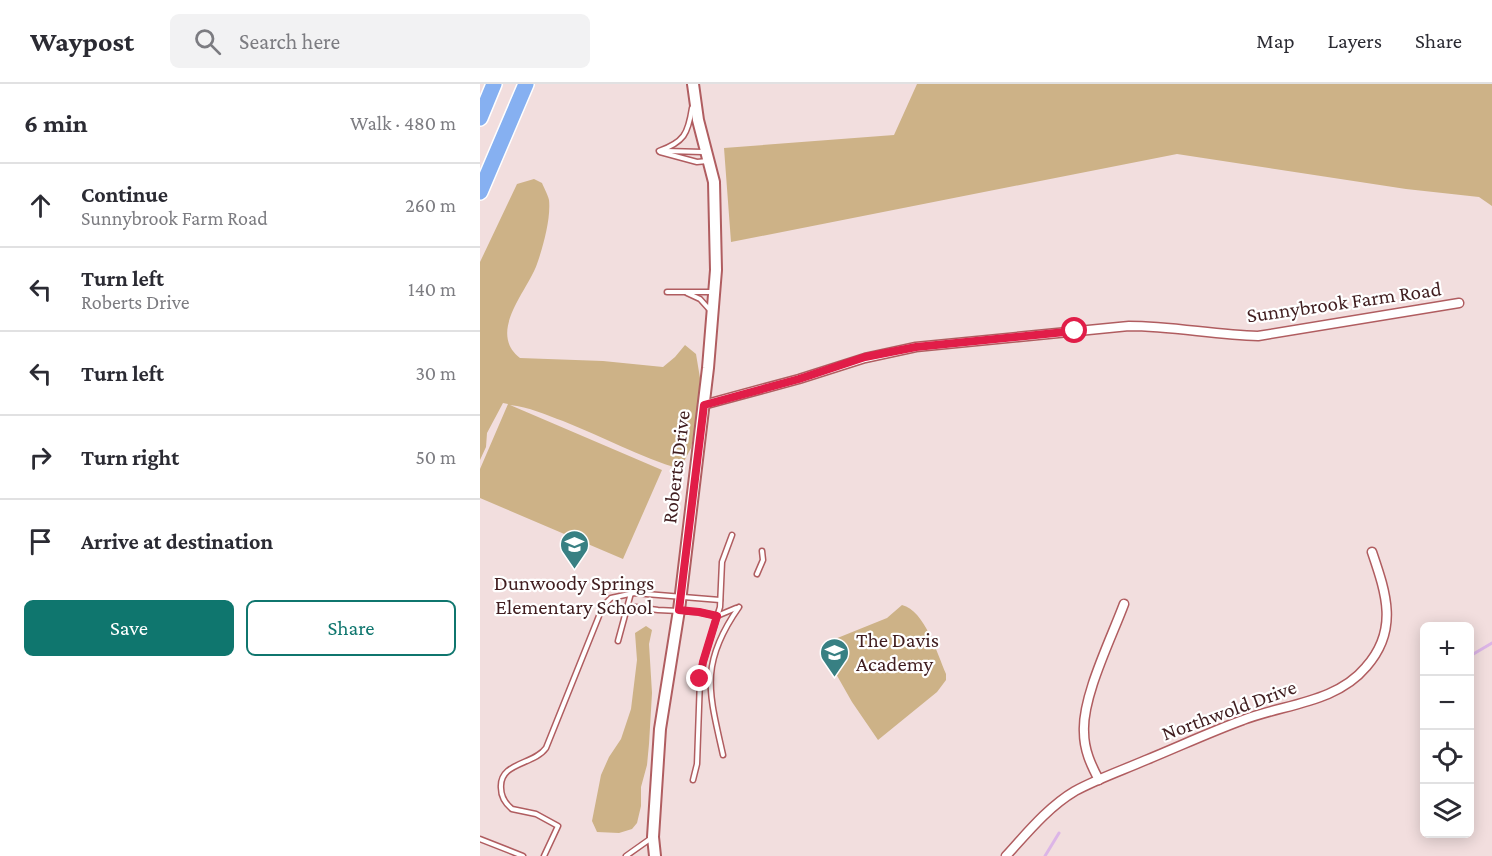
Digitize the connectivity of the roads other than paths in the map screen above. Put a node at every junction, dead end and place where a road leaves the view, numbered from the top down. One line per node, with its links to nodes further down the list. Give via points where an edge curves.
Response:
1 (494, 84): 4 (highway)
2 (526, 84): 7 (highway)
3 (694, 88): 5 (lane, via 685,136); 6 (street, Roberts Drive)
4 (480, 118)
5 (659, 152): 6 (lane); 6 (lane, via 697,162)
6 (707, 157): 10 (street, Roberts Drive, via 716,203)
7 (480, 192)
8 (667, 292): 9 (lane)
9 (680, 292): 10 (lane); 12 (lane, via 700,299)
10 (714, 292): 12 (street, Roberts Drive)
11 (1459, 303): 13 (street, Sunnybrook Farm Road, via 1258,336 1129,326 916,347 865,357)
12 (712, 317): 13 (street, Roberts Drive)
13 (704, 405): 19 (street, Roberts Drive)
14 (732, 535): 20 (lane, via 722,562)
15 (762, 551): 17 (lane)
16 (1371, 552): 28 (street, Northwold Drive, via 1385,591 1386,620 1377,651 1356,678 1330,694 1241,720)
17 (757, 574)
18 (632, 593): 19 (lane); 22 (lane); 32 (lane, via 611,598 603,606 546,748 533,760 511,768 503,778 501,790 512,809 536,814 558,826)
19 (680, 597): 20 (lane); 23 (street, Roberts Drive)
20 (720, 600): 24 (lane)
21 (1124, 604): 28 (street, via 1084,716 1086,748)
22 (628, 606): 23 (lane); 25 (lane)
23 (679, 610): 24 (lane); 29 (street, Roberts Drive, via 660,729)
24 (717, 616): 26 (lane, via 739,607 720,636 711,672 711,697); 27 (lane, via 700,679 698,756)
25 (618, 641)
26 (723, 755)
27 (693, 780)
28 (1099, 780): 35 (street, Northwold Drive, via 1058,803)
29 (653, 837): 33 (lane); 34 (street, Roberts Drive)
30 (480, 839): 31 (lane)
31 (524, 856)
32 (544, 856)
33 (626, 856)
34 (655, 856)
35 (1006, 856)

